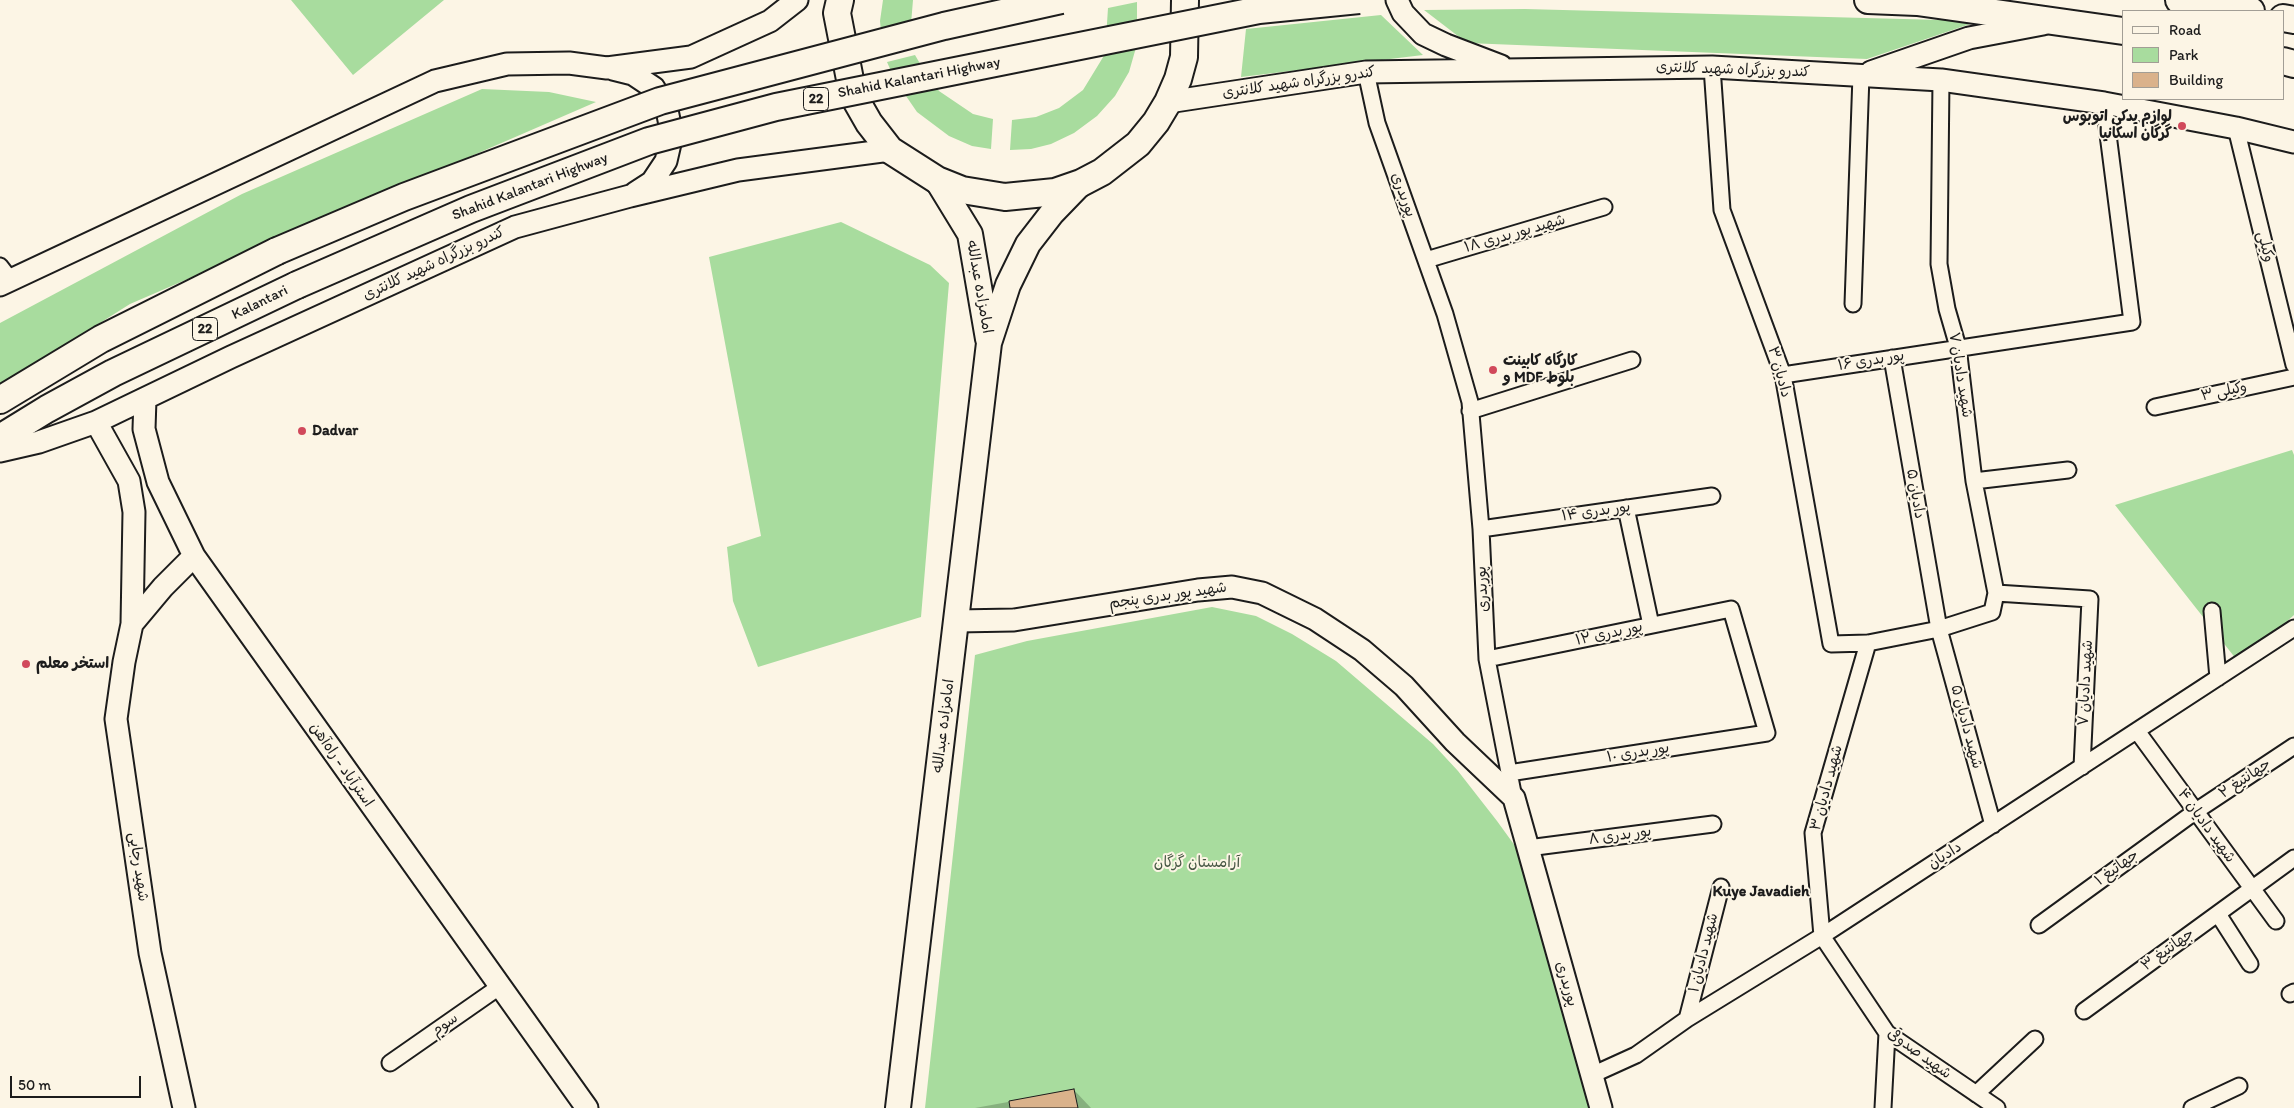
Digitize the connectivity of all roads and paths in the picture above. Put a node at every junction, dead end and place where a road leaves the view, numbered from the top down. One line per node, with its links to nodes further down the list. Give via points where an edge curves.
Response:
1 (797, 0): 13 (main road, via 770,20 691,57)
2 (840, 0): 22 (highway, 22, via 837,13 853,95 869,124)
3 (1061, 0): 39 (highway, 22, bridge, via 944,26 660,101 404,197 277,251 101,339)
4 (1185, 0): 18 (highway, 22, via 1184,57)
5 (1359, 0): 29 (highway, Shahid Kalantari Highway / 22, bridge, via 1259,10 740,116 622,151 471,209)
6 (1397, 0): 14 (main road, via 1403,13 1423,34)
7 (1868, 0): 10 (highway, via 1917,2)
8 (2179, 0): 9 (highway)
9 (2244, 10)
10 (2056, 22): 11 (highway); 16 (main road, via 1969,38)
11 (2122, 31)
12 (1712, 67): 14 (main road, کندرو بزرگراه شهید کلانتری); 16 (main road, کندرو بزرگراه شهید کلانتری); 36 (street, دادیان ۳, via 1722,210)
13 (607, 68): 25 (main road, via 633,74 654,88 667,110 672,135 666,161 657,175); 28 (main road, via 569,63 507,64 435,81)
14 (1512, 70): 15 (main road, کندرو بزرگراه شهید کلانتری)
15 (1366, 72): 18 (main road, کندرو بزرگراه شهید کلانتری); 27 (street, پوربدری, via 1377,123)
16 (1861, 75): 17 (main road, کندرو بزرگراه شهید کلانتری); 30 (street)
17 (1941, 80): 19 (main road, کندرو بزرگراه شهید کلانتری); 32 (street, شهید دادیان ۷, via 1940,264 1947,309)
18 (1168, 102): 24 (highway, 22, via 1138,144)
19 (2104, 104): 20 (main road, کندرو بزرگراه شهید کلانتری); 32 (street, پور بدری ۱۶, via 2132,322)
20 (2236, 128): 21 (main road, کندرو بزرگراه شهید کلانتری); 35 (street, وکیلی)
21 (2294, 142)
22 (890, 150): 23 (highway, 22); 25 (main road, کندرو بزرگراه شهید کلانتری / 22, via 738,170)
23 (936, 180): 24 (highway, 22, via 962,190 1005,197 1055,192); 31 (main road, امامزاده عبدالله, via 970,234)
24 (1082, 183): 31 (main road, امامزاده عبدالله, via 1052,213 1028,244 1008,285)
25 (630, 196): 38 (main road, کندرو بزرگراه شهید کلانتری / 22, via 515,227)
26 (1604, 207): 27 (street, شهید پور بدری ۱۸)
27 (1426, 260): 41 (street, پوربدری, via 1445,314)
28 (3, 277)
29 (297, 285): 43 (highway, Kalantari / 22, via 114,373)
30 (1854, 304)
31 (989, 343): 55 (main road, امامزاده عبدالله)
32 (1958, 347): 33 (street, پور بدری ۱۶); 46 (street, شهید دادیان ۷)
33 (1892, 358): 36 (street, پور بدری ۱۶); 59 (street, دادیان ۵)
34 (1632, 360): 41 (street)
35 (2294, 365)
36 (1783, 375): 60 (street, دادیان ۳, via 1831,644)
37 (2294, 377): 40 (street, وکیلی ۳)
38 (145, 399): 42 (main road, کندرو بزرگراه شهید کلانتری / 22); 47 (main road, استرآباد - راه‌آهن, via 144,429)
39 (0, 400)
40 (2155, 406)
41 (1470, 411): 51 (street, پوربدری)
42 (96, 422): 44 (main road, کندرو بزرگراه شهید کلانتری / 22, via 39,442); 48 (main road, شهید رجایی, via 129,481)
43 (0, 438)
44 (0, 451)
45 (2068, 470): 46 (street)
46 (1974, 481): 53 (street, شهید دادیان ۷)
47 (158, 482): 48 (main road); 52 (main road, استرآباد - راه‌آهن)
48 (131, 492): 56 (main road, شهید رجایی, via 134,512)
49 (1712, 496): 50 (street, پور بدری ۱۴)
50 (1626, 508): 51 (street, پور بدری ۱۴); 57 (street)
51 (1480, 529): 61 (street, پوربدری)
52 (194, 556): 56 (main road, شهید رجایی); 81 (main road, استرآباد - راه‌آهن)
53 (1996, 593): 59 (street, via 1992,612); 66 (street, ۷ شهید دادیان, via 2090,598)
54 (2212, 611): 62 (street)
55 (956, 621): 68 (main road, شهید پور بدری پنجم, via 1014,620 1198,590 1232,587 1262,593 1315,619 1362,650 1404,686 1455,742); 93 (main road, امامزاده عبدالله)
56 (132, 624): 91 (main road, شهید رجایی, via 116,719 150,953)
57 (1651, 625): 61 (street, پور بدری ۱۲); 64 (street, پور بدری ۱۲, via 1731,609)
58 (2294, 628): 62 (street, دادیان)
59 (1938, 629): 60 (street); 71 (street, ۵ شهید دادیان)
60 (1868, 643): 79 (street, ۳ شهید دادیان, via 1813,833)
61 (1487, 659): 67 (street, پوربدری)
62 (2218, 678): 63 (street, دادیان)
63 (2137, 731): 66 (street, دادیان); 69 (street, ۴ شهید دادیان)
64 (1767, 733): 67 (street, پور بدری ۱۰)
65 (2294, 746): 69 (street, جهانتیغ ۲)
66 (2082, 767): 71 (street, دادیان)
67 (1509, 773): 68 (street, پوربدری)
68 (1514, 798): 72 (main road, پوربدری)
69 (2196, 812): 75 (street, ۴ شهید دادیان); 78 (street, جهاتیغ ۱)
70 (1713, 824): 72 (street, پور بدری ۸)
71 (1993, 825): 79 (street, دادیان)
72 (1528, 848): 87 (main road, پوربدری)
73 (2294, 858): 75 (street, جهانتیغ ۳)
74 (1721, 887): 83 (street, ۱ شهید دادیان)
75 (2252, 889): 76 (street, جهانتیغ ۳); 77 (street, ۴ شهید دادیان)
76 (2218, 914): 80 (street); 82 (street, جهانتیغ ۳)
77 (2276, 921)
78 (2039, 925)
79 (1822, 936): 83 (street, دادیان); 84 (street, شهید صدوقی)
80 (2250, 964)
81 (499, 987): 86 (street, سوم); 92 (main road, استرآباد - راه‌آهن)
82 (2084, 1011)
83 (1687, 1019): 87 (street, دادیان, via 1636,1055)
84 (1888, 1033): 89 (street, شهید صدوقی); 95 (street)
85 (2035, 1038): 89 (street)
86 (390, 1063)
87 (1592, 1074): 94 (main road, پوربدری)
88 (2238, 1086): 96 (street)
89 (1976, 1094): 90 (street, شهید صدوقی)
90 (1992, 1107)
91 (184, 1108)
92 (587, 1108)
93 (898, 1108)
94 (1601, 1108)
95 (1882, 1108)
96 (2192, 1108)

